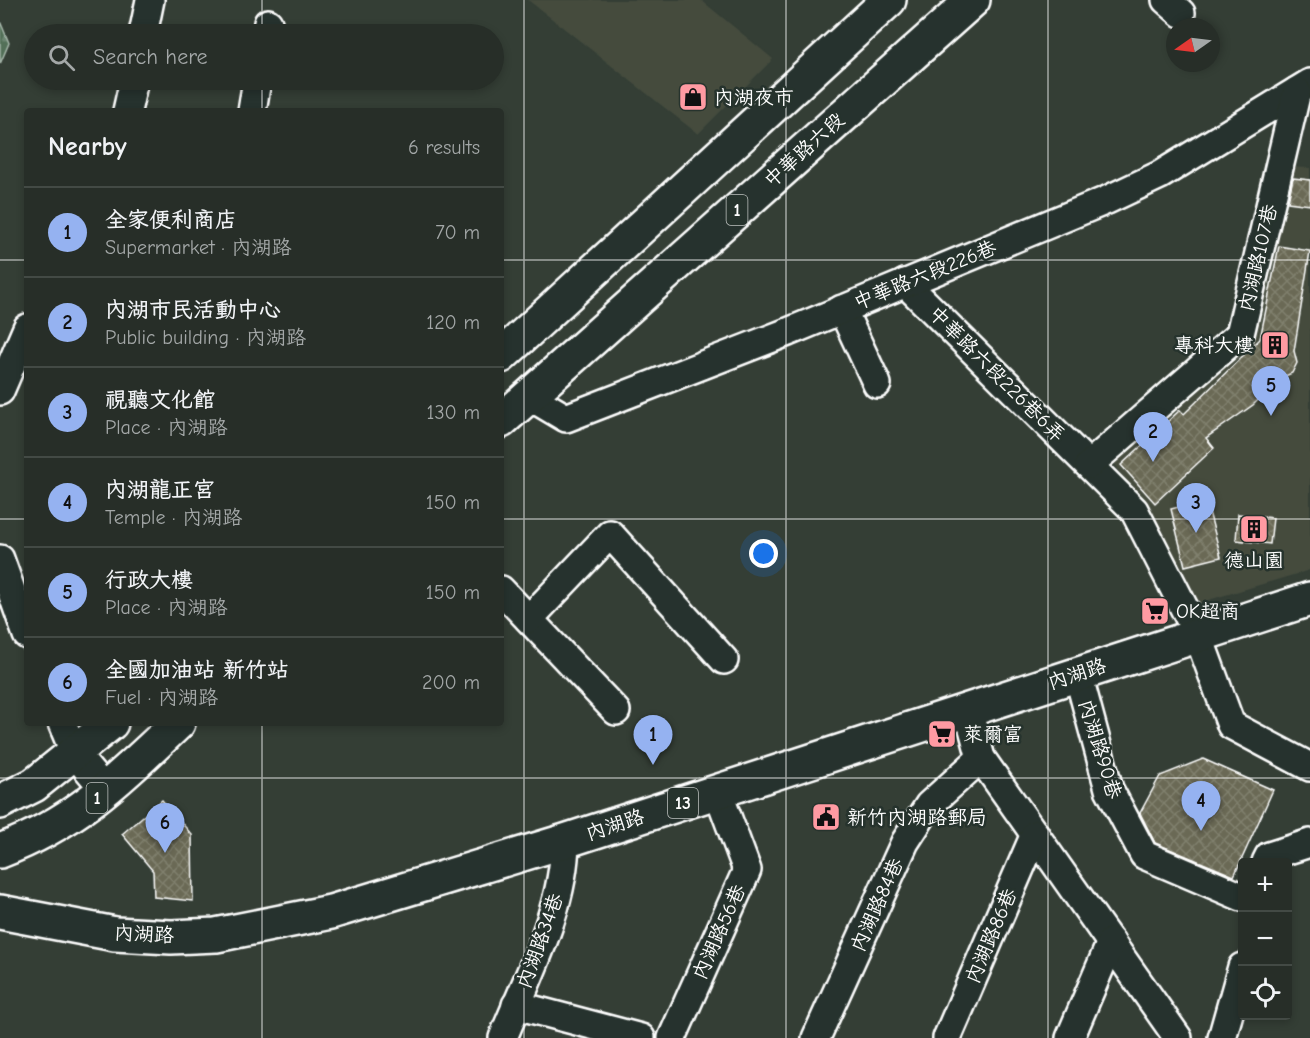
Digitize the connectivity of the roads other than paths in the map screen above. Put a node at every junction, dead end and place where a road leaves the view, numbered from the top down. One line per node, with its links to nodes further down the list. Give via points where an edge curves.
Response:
1 (150, 0): 4 (street)
2 (888, 0): 14 (main road)
3 (973, 0): 17 (main road, 中華路六段 / 1)
4 (145, 24)
5 (1304, 87): 10 (street, 內湖路107巷); 11 (street, 中華路六段226巷, via 1160,176)
6 (132, 90): 8 (street)
7 (256, 90): 9 (street)
8 (129, 108)
9 (253, 108)
10 (1298, 138): 19 (street, 內湖路107巷, via 1240,334)
11 (905, 283): 12 (street, 中華路六段226巷); 19 (street, 中華路六段226巷6弄)
12 (842, 309): 15 (street); 17 (street, 中華路六段226巷, via 566,418)
13 (24, 335): 16 (street)
14 (504, 353)
15 (877, 384)
16 (0, 391)
17 (529, 396): 18 (main road, 中華路六段 / 1)
18 (504, 418)
19 (1089, 465): 25 (street, via 1134,510)
20 (0, 559): 24 (street)
21 (504, 593): 23 (street)
22 (1310, 599): 25 (main road, 內湖路 / 13)
23 (529, 619): 26 (street, via 610,534); 29 (street)
24 (24, 627)
25 (1198, 635): 27 (main road, 內湖路 / 13); 35 (street, via 1231,725)
26 (724, 660)
27 (1078, 674): 28 (main road, 內湖路 / 13); 44 (street, 內湖路90巷, via 1108,789 1144,855)
28 (968, 710): 34 (street); 37 (main road, 內湖路 / 13)
29 (616, 711)
30 (63, 726): 33 (street)
31 (108, 726): 33 (main road)
32 (175, 726): 36 (main road, 1)
33 (75, 754): 36 (street); 38 (main road, via 34,785)
34 (981, 758): 39 (street); 54 (street, 內湖路84巷, via 929,805 905,842)
35 (1310, 766)
36 (106, 791): 42 (main road, 1, via 63,822)
37 (718, 792): 40 (main road, 內湖路 / 13); 53 (street, 內湖路56巷, via 747,870)
38 (0, 802)
39 (1035, 834): 48 (street); 55 (street, 內湖路86巷)
40 (565, 841): 47 (main road, 內湖路 / 13, via 332,912 227,933 171,937 115,934); 50 (street, 內湖路34巷, via 556,905)
41 (1310, 843): 43 (street)
42 (0, 851)
43 (1268, 858)
44 (1238, 895)
45 (0, 902): 47 (main road, 內湖路 / 13)
46 (0, 912): 47 (main road, 內湖路 / 13)
47 (44, 922)
48 (1111, 942): 56 (street); 57 (street)
49 (1238, 981): 58 (street)
50 (516, 1005): 51 (street, 內湖路34巷); 52 (street)
51 (503, 1038)
52 (641, 1038)
53 (672, 1038)
54 (816, 1038)
55 (947, 1038)
56 (1070, 1038)
57 (1178, 1038)
58 (1222, 1038)

